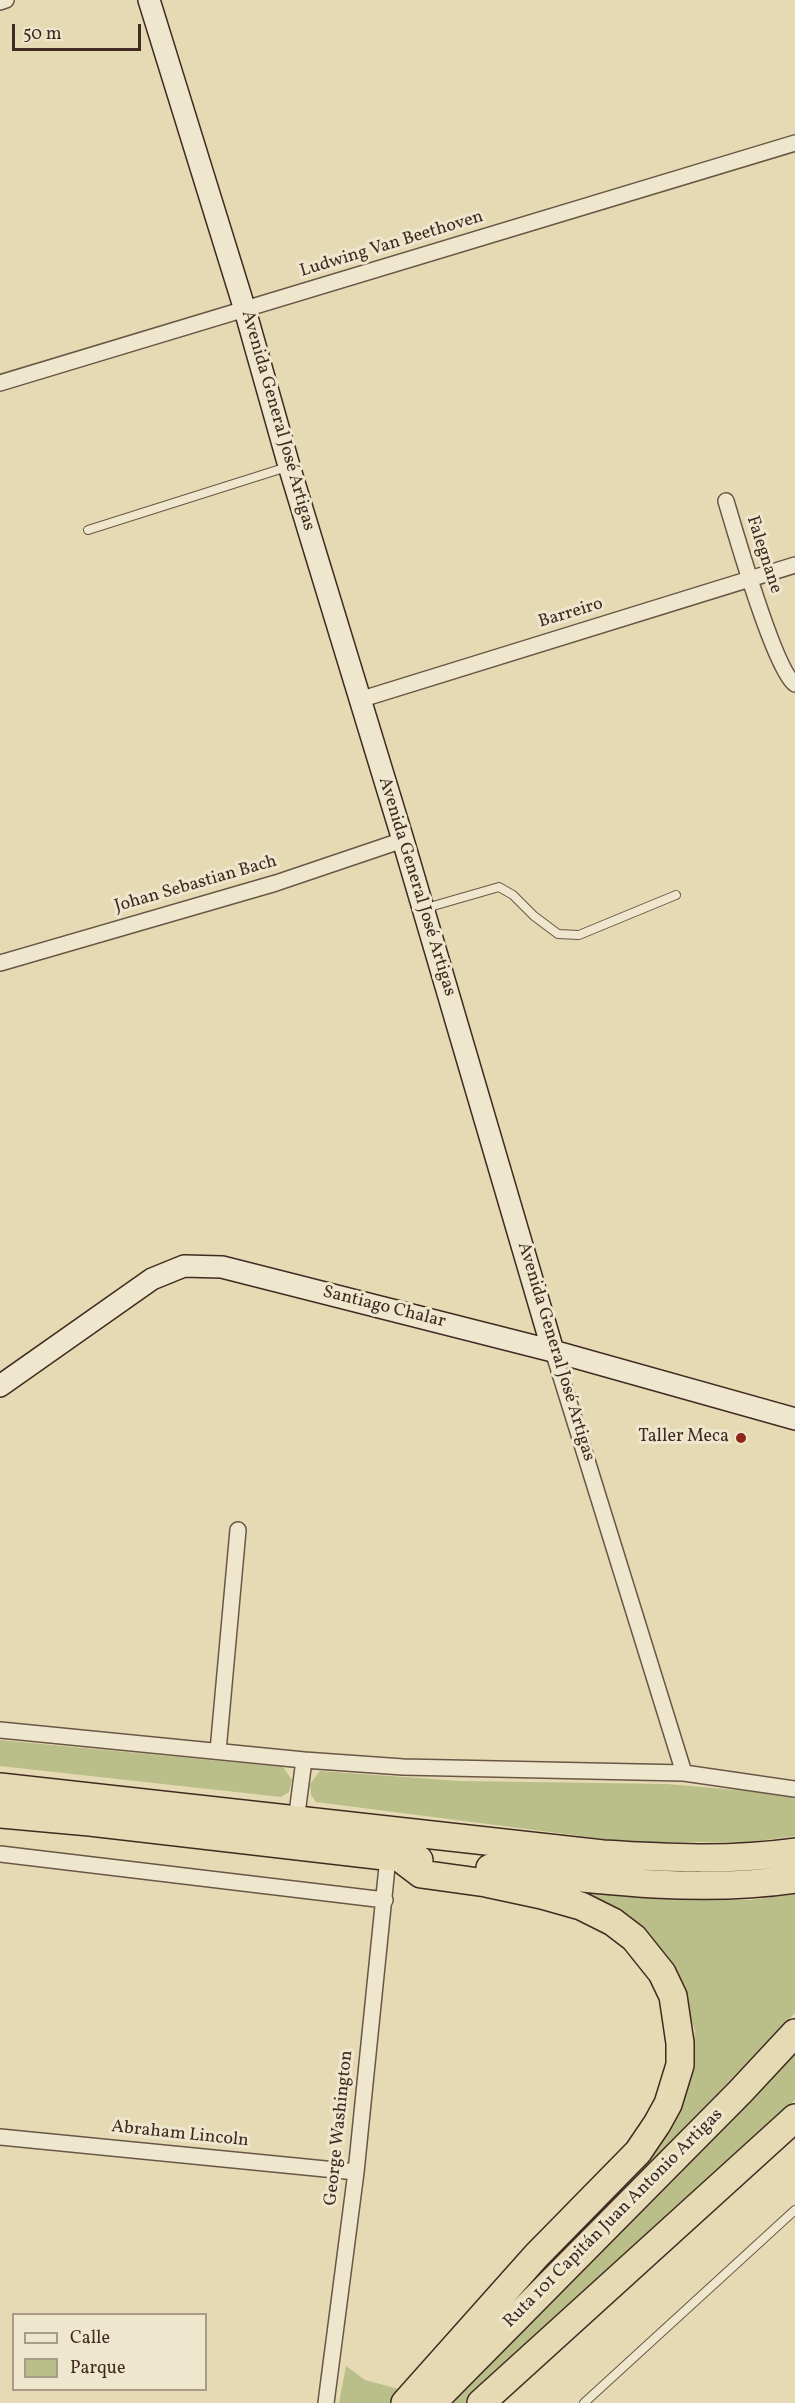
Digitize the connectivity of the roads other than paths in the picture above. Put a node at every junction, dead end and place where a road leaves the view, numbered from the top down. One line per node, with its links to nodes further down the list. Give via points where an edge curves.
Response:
1 (6, 0): 3 (street)
2 (149, 0): 5 (street, Avenida General José Artigas)
3 (0, 2)
4 (795, 143): 5 (street, Ludwing Van Beethoven)
5 (245, 309): 6 (street, Ludwing Van Beethoven); 7 (street, Avenida General José Artigas)
6 (0, 383)
7 (289, 466): 9 (lane); 13 (street, Avenida General José Artigas)
8 (726, 501): 11 (street, Falegnane)
9 (88, 530)
10 (795, 565): 11 (street, Barreiro)
11 (749, 580): 12 (street, Falegnane, via 783,666); 13 (street, Barreiro)
12 (795, 684)
13 (359, 700): 14 (street, Avenida General José Artigas)
14 (402, 840): 16 (street, Avenida General José Artigas); 17 (street, Johan Sebastian Bach, via 276,883)
15 (676, 895): 16 (lane, via 579,935 558,934 499,887)
16 (423, 909): 18 (street, Avenida General José Artigas)
17 (0, 963)
18 (553, 1351): 19 (street, Santiago Chalar, via 222,1267 193,1265 152,1279); 20 (street, Santiago Chalar); 25 (street, Avenida General José Artigas)
19 (0, 1386)
20 (795, 1419)
21 (238, 1530): 23 (street)
22 (0, 1730): 23 (street)
23 (218, 1751): 24 (street)
24 (304, 1760): 25 (street, via 403,1767); 29 (street)
25 (684, 1773): 27 (street)
26 (0, 1787): 29 (highway)
27 (795, 1789)
28 (0, 1814): 32 (highway)
29 (296, 1821): 30 (highway, via 603,1854 708,1858)
30 (795, 1852)
31 (0, 1854): 34 (street)
32 (394, 1858): 33 (highway, via 658,1884); 34 (street, George Washington); 41 (highway, via 422,1874 486,1882 542,1895 581,1906 613,1922 634,1938 662,1973 673,1996 680,2043 680,2065 668,2104 638,2152 536,2256)
33 (795, 1879)
34 (385, 1900): 38 (street, George Washington)
35 (795, 2033): 42 (highway, Ruta 101 Capitán Juan Antonio Artigas)
36 (795, 2118): 43 (highway)
37 (0, 2137): 38 (street, Abraham Lincoln)
38 (356, 2172): 40 (street, George Washington)
39 (795, 2210): 44 (lane)
40 (326, 2403)
41 (405, 2403)
42 (432, 2403)
43 (481, 2403)
44 (584, 2403)

